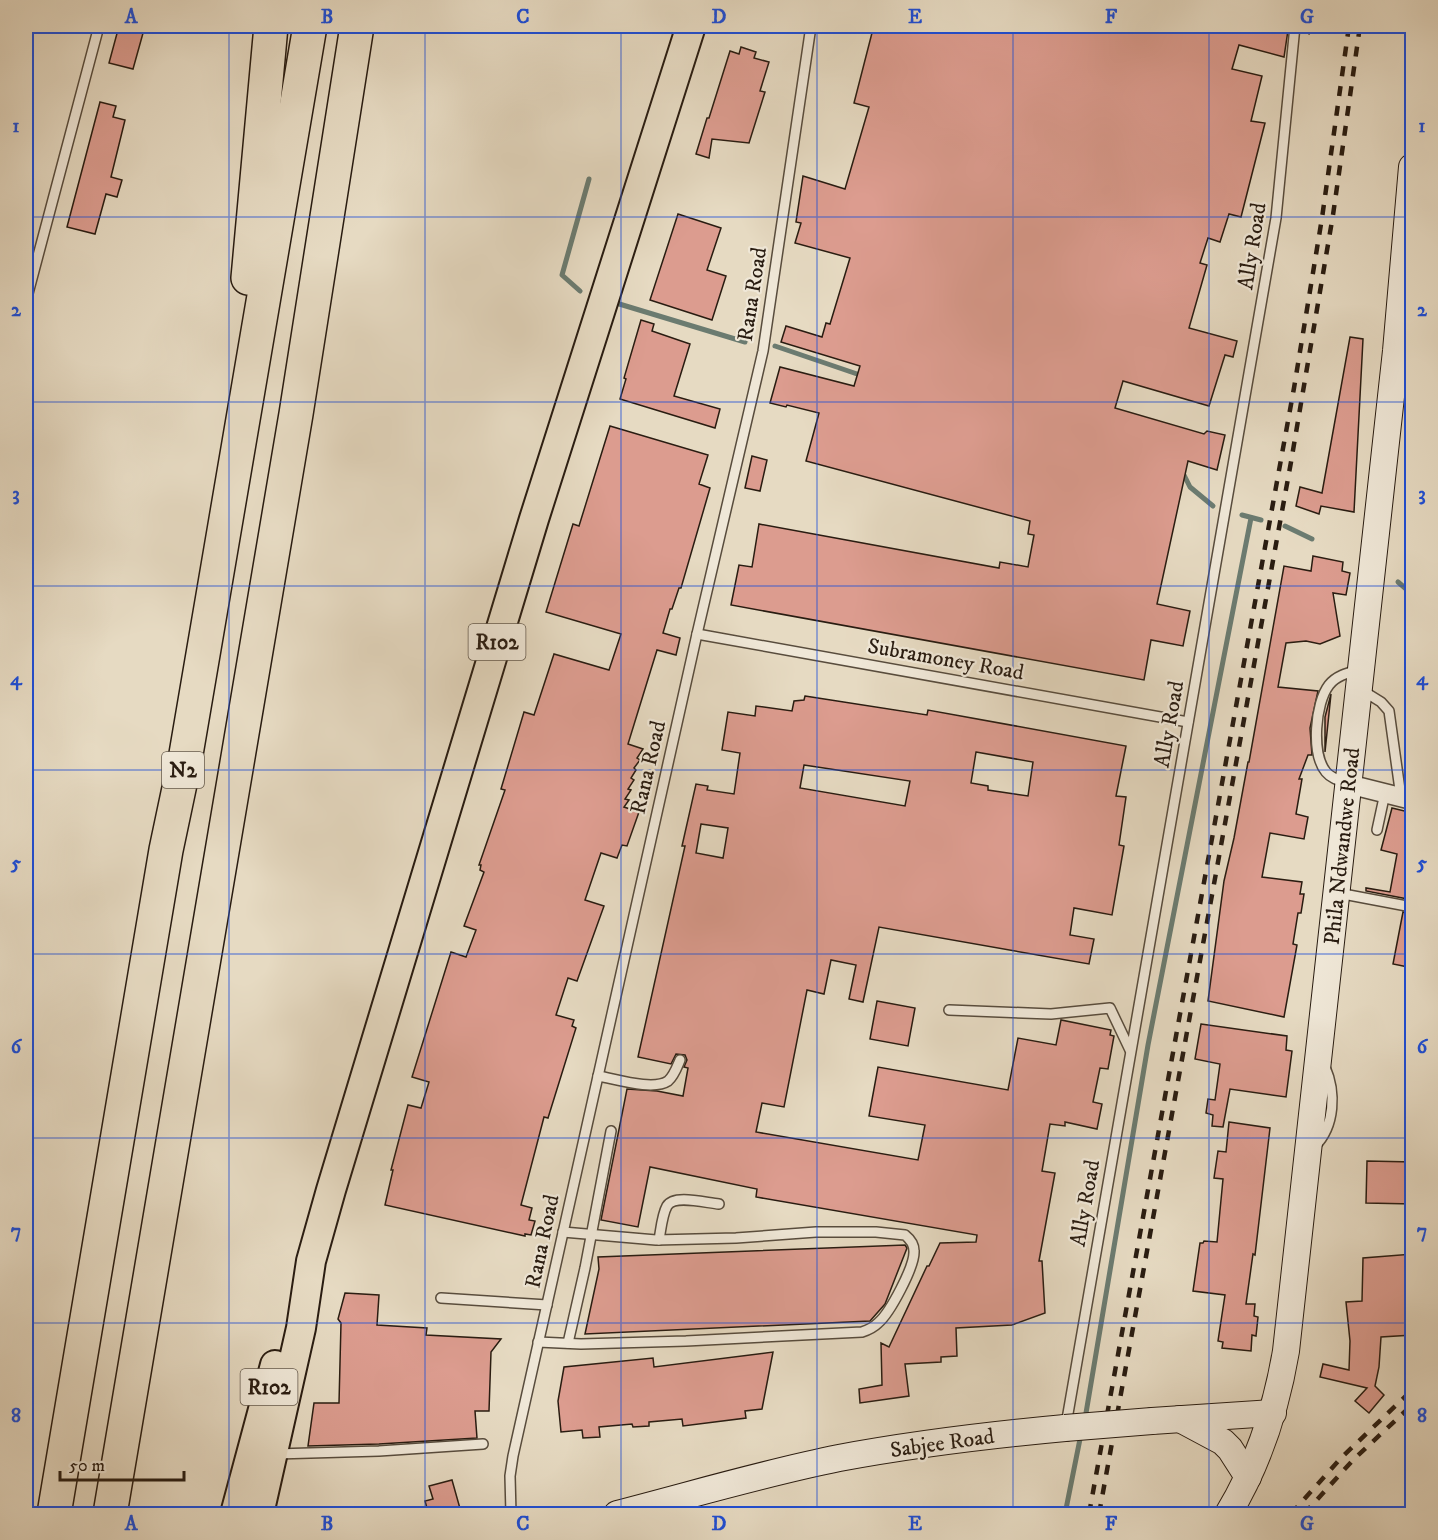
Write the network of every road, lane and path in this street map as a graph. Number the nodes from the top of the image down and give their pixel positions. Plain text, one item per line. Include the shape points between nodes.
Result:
1 (99, 26) edge
2 (271, 26) edge
3 (310, 26) edge
4 (357, 26) edge
5 (381, 26) edge
6 (690, 26) edge
7 (811, 26) edge
8 (1295, 26) edge
9 (1412, 178) edge
10 (26, 301) edge
11 (1404, 353) edge
12 (296, 414) junction
13 (242, 433) junction
14 (697, 634) junction
15 (1359, 678) junction
16 (1188, 722) junction
17 (1348, 784) junction
18 (1400, 797) edge
19 (1377, 830) dead end
20 (1335, 892) junction
21 (1413, 907) edge
22 (949, 1010) dead end
23 (1130, 1050) junction
24 (680, 1060) dead end
25 (598, 1076) junction
26 (611, 1131) dead end
27 (719, 1204) dead end
28 (563, 1232) junction
29 (592, 1235) junction
30 (659, 1240) junction
31 (311, 1262) junction
32 (441, 1298) dead end
33 (547, 1305) junction
34 (538, 1342) junction
35 (568, 1343) junction
36 (1273, 1413) junction
37 (1179, 1419) junction
38 (1065, 1428) junction
39 (483, 1444) dead end
40 (270, 1466) junction
41 (1248, 1477) junction
42 (54, 1515) edge
43 (110, 1515) edge
44 (235, 1515) edge
45 (259, 1515) edge
46 (269, 1515) edge
47 (511, 1515) edge
48 (617, 1515) edge
49 (1228, 1515) edge

1 - 10 lane
2 - 13 highway via 244,312
3 - 13 highway, N2
4 - 12 highway, N2
5 - 12 highway
6 - 31 main road, R102 via 531,531
7 - 14 lane, Rana Road via 763,351
8 - 16 lane, Ally Road via 1276,218
9 - 11 street, Phila Ndwandwe Road
11 - 15 street, Phila Ndwandwe Road
12 - 43 highway, N2
13 - 42 highway, N2 via 166,850
14 - 16 lane, Subramoney Road
14 - 25 lane, Rana Road
15 - 17 street, Phila Ndwandwe Road
15 - 17 lane via 1342,674 1329,684 1317,726 1320,763 1332,778
15 - 18 lane via 1389,711
16 - 23 lane, Ally Road
17 - 18 street
17 - 20 street, Phila Ndwandwe Road
18 - 19 lane
20 - 21 lane
20 - 36 street, Phila Ndwandwe Road via 1286,1351
22 - 23 lane via 1051,1014 1110,1008
23 - 38 lane, Ally Road
24 - 25 lane via 672,1076 660,1084
25 - 28 lane, Rana Road
26 - 29 lane
27 - 30 lane via 672,1200 666,1208
28 - 29 lane
28 - 33 lane, Rana Road
29 - 30 lane
29 - 35 lane
30 - 35 lane via 876,1232 905,1235 912,1242 914,1255 891,1309 862,1332
31 - 40 main road, R102 via 301,1328
31 - 44 main road, R102 via 287,1323
32 - 33 lane
33 - 34 lane, Rana Road
34 - 35 lane
34 - 47 lane, Rana Road via 513,1456
36 - 37 street, Sabjee Road
36 - 41 street, Phila Ndwandwe Road
37 - 38 street, Sabjee Road, bridge
37 - 41 street via 1223,1442
38 - 48 street, Sabjee Road via 960,1438 838,1458
39 - 40 lane via 380,1451
40 - 45 main road, R102
40 - 46 main road
41 - 49 street, Phila Ndwandwe Road

